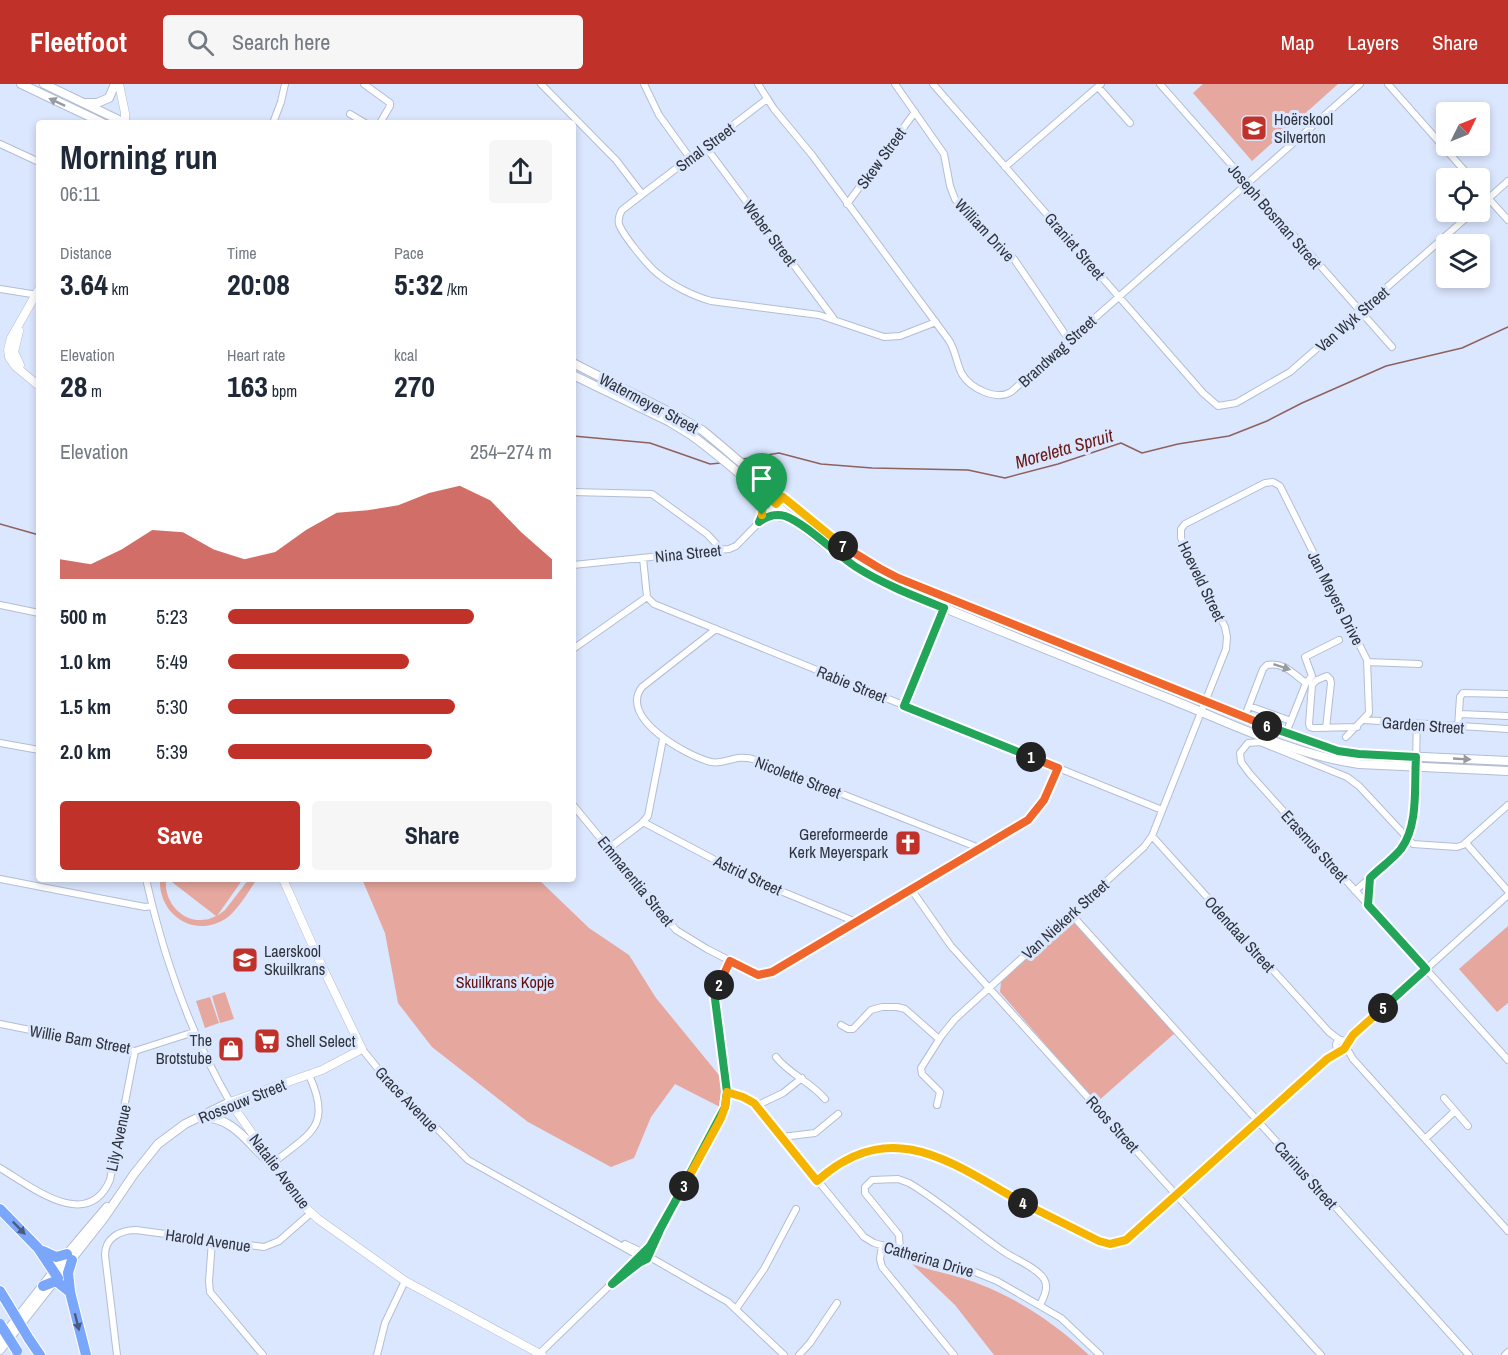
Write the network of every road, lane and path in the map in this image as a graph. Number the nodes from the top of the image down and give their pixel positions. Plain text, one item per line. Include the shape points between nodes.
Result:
1 (21, 84) edge
2 (44, 84) edge
3 (117, 84) edge
4 (285, 84) edge
5 (364, 84) edge
6 (541, 84) edge
7 (644, 84) edge
8 (758, 84) edge
9 (895, 84) edge
10 (933, 84) edge
11 (1160, 84) edge
12 (1360, 84) edge
13 (1388, 84) edge
14 (1099, 86) edge
15 (767, 99) junction
16 (83, 103) junction
17 (915, 112) junction
18 (350, 114) dead end
19 (95, 120) edge
20 (119, 120) edge
21 (125, 120) edge
22 (274, 120) edge
23 (360, 120) edge
24 (382, 120) edge
25 (1130, 123) dead end
26 (0, 144) edge
27 (705, 146) junction
28 (690, 158) junction
29 (36, 161) edge
30 (1005, 167) junction
31 (1462, 168) edge
32 (1508, 181) edge
33 (1247, 184) junction
34 (642, 194) junction
35 (1490, 196) edge
36 (1490, 200) edge
37 (847, 204) junction
38 (1508, 220) edge
39 (1462, 222) edge
40 (0, 289) edge
41 (36, 293) edge
42 (1119, 296) junction
43 (36, 297) edge
44 (1359, 312) junction
45 (834, 319) junction
46 (936, 322) junction
47 (1069, 340) junction
48 (1392, 347) dead end
49 (576, 365) edge
50 (576, 376) edge
51 (36, 382) edge
52 (1218, 406) joint
53 (1276, 482) joint
54 (576, 492) edge
55 (763, 493) junction
56 (780, 501) junction
57 (760, 521) junction
58 (798, 522) junction
59 (722, 550) junction
60 (643, 558) junction
61 (576, 565) edge
62 (647, 597) junction
63 (0, 605) edge
64 (944, 608) junction
65 (36, 612) edge
66 (716, 629) junction
67 (1340, 640) dead end
68 (576, 647) edge
69 (1367, 662) junction
70 (1419, 664) dead end
71 (1306, 683) junction
72 (1508, 694) edge
73 (1205, 701) junction
74 (904, 706) junction
75 (1249, 706) junction
76 (1202, 712) junction
77 (1459, 714) junction
78 (1245, 716) junction
79 (1508, 716) edge
80 (1364, 720) junction
81 (1291, 721) junction
82 (1417, 725) junction
83 (1357, 727) junction
84 (1458, 727) junction
85 (1326, 728) junction
86 (1508, 729) edge
87 (1286, 733) junction
88 (1346, 737) dead end
89 (663, 739) junction
90 (0, 743) edge
91 (36, 749) edge
92 (1416, 757) junction
93 (1508, 761) edge
94 (1415, 767) junction
95 (1058, 768) junction
96 (1508, 771) edge
97 (1508, 805) edge
98 (576, 809) edge
99 (1162, 810) junction
100 (643, 822) junction
101 (1152, 836) junction
102 (1406, 838) junction
103 (1466, 843) junction
104 (979, 848) junction
105 (608, 849) junction
106 (1370, 878) junction
107 (0, 879) edge
108 (147, 882) edge
109 (284, 882) edge
110 (911, 889) junction
111 (1355, 891) junction
112 (1508, 893) edge
113 (1368, 905) junction
114 (152, 906) junction
115 (1071, 914) junction
116 (856, 922) junction
117 (730, 961) junction
118 (1426, 969) junction
119 (989, 988) junction
120 (0, 1024) edge
121 (841, 1025) dead end
122 (194, 1032) junction
123 (939, 1039) junction
124 (1341, 1046) junction
125 (362, 1049) junction
126 (135, 1051) junction
127 (776, 1057) dead end
128 (1508, 1060) edge
129 (309, 1075) junction
130 (802, 1078) junction
131 (727, 1092) junction
132 (1444, 1098) dead end
133 (825, 1099) dead end
134 (230, 1102) junction
135 (937, 1105) dead end
136 (756, 1106) junction
137 (1455, 1111) junction
138 (838, 1114) dead end
139 (201, 1117) junction
140 (1258, 1121) junction
141 (1468, 1126) dead end
142 (782, 1137) junction
143 (1425, 1138) junction
144 (273, 1163) junction
145 (0, 1168) edge
146 (817, 1181) junction
147 (1176, 1195) junction
148 (0, 1209) edge
149 (796, 1209) dead end
150 (311, 1213) junction
151 (1508, 1231) edge
152 (212, 1241) junction
153 (882, 1245) junction
154 (38, 1248) junction
155 (900, 1251) junction
156 (644, 1256) junction
157 (70, 1257) junction
158 (56, 1277) junction
159 (405, 1281) junction
160 (43, 1286) joint
161 (0, 1291) edge
162 (70, 1292) junction
163 (837, 1303) dead end
164 (1040, 1305) junction
165 (736, 1309) junction
166 (0, 1324) edge
167 (0, 1340) edge
168 (0, 1350) edge
169 (1508, 1352) edge
170 (18, 1353) edge
171 (40, 1355) edge
172 (86, 1355) edge
173 (117, 1355) edge
174 (263, 1355) edge
175 (377, 1355) edge
176 (540, 1355) edge
177 (784, 1355) edge
178 (799, 1355) edge
179 (954, 1355) edge
180 (1100, 1355) edge
181 (1321, 1355) edge
182 (1469, 1355) edge
183 (1504, 1355) edge

19 -> 1 main road
2 - 16 main road
3 - 16 main road via 109,98
3 - 21 street
4 - 22 street
5 - 24 street via 390,103
6 - 34 street via 613,156
7 - 28 street via 658,116
8 - 15 street, Brandwag Street
9 - 17 street, William Drive
10 - 30 street, Graniet Street
11 - 33 street, Joseph Bosman Street
12 - 33 street, Brandwag Street
13 - 31 street
14 - 25 street
14 - 30 street
15 - 27 street, Smal Street
15 - 37 street, Brandwag Street
16 - 20 main road
17 - 37 street, Skew Street
17 - 47 street, William Drive via 944,154 955,199 1014,259
18 - 23 street
26 - 29 street
27 - 28 street, Smal Street
27 - 45 street, Weber Street
28 - 34 street, Smal Street
30 - 42 street, Graniet Street
32 - 35 street
33 - 42 street, Brandwag Street
33 - 44 street, Joseph Bosman Street
34 - 45 street, Smal Street via 622,210 619,223 662,276 711,302
36 - 38 street
37 - 46 street, Brandwag Street
39 - 44 street, Van Wyk Street
40 - 41 street
42 - 47 street, Brandwag Street
42 - 52 street, Graniet Street
43 - 51 street via 14,338 17,360
44 - 48 street, Joseph Bosman Street
44 - 52 street, Van Wyk Street via 1283,377 1236,403
45 - 46 street via 888,337
46 - 47 street, Brandwag Street via 952,344 964,377 976,387 998,395 1011,392
49 - 56 main road, Watermeyer Street via 702,430
50 - 55 main road, Watermeyer Street via 670,422
53 - 69 street, Jan Meyers Drive
53 - 73 street, Hoeveld Street via 1256,488 1181,529 1182,542 1227,637
54 - 59 street via 652,494
55 - 56 main road, Watermeyer Street
55 - 57 main road
56 - 57 street, Nina Street
56 - 58 main road, Watermeyer Street
56 - 73 main road, Watermeyer Street via 879,568
57 - 58 main road via 779,515
57 - 59 street, Nina Street via 736,546
58 - 64 main road, Watermeyer Street via 836,554 873,577
59 - 60 street, Nina Street
60 - 61 street, Nina Street
60 - 62 street
62 - 66 street, Rabie Street via 657,605
62 - 68 street
63 - 65 street
64 - 74 street
64 - 76 main road, Watermeyer Street
66 - 74 street, Rabie Street
66 - 89 street, Nicolette Street via 638,693 639,710
67 - 71 street via 1305,657 1312,674
69 - 70 street
69 - 80 street, Jan Meyers Drive via 1369,712
75 -> 71 street via 1267,665 1288,668
71 - 81 street
72 - 77 street via 1463,693
73 - 76 street, Van Niekerk Street
73 - 78 main road, Watermeyer Street
74 - 95 street, Rabie Street
75 - 78 street
75 - 81 street
76 - 94 main road, Watermeyer Street via 1299,750 1336,760
76 - 99 street, Van Niekerk Street
77 - 79 street
77 - 84 street
78 - 87 main road, Watermeyer Street
80 - 82 street, Garden Street
80 - 83 street, Garden Street
81 - 87 street
82 - 84 street, Garden Street
82 - 92 street
83 - 85 street
83 - 88 street, Garden Street
84 - 86 street, Garden Street
85 - 85 street via 1309,724 1312,686 1327,676 1330,683
87 - 92 main road, Watermeyer Street via 1338,751
89 - 100 street via 650,808
89 - 104 street, Nicolette Street via 710,762 742,757 756,760
90 - 91 street
92 -> 93 main road, Watermeyer Street
92 - 94 street
94 - 96 main road, Watermeyer Street
94 - 102 street
95 - 99 street, Rabie Street
95 - 104 street, Emmarentia Street via 1034,814
97 - 103 street
98 - 105 street, Emmarentia Street
99 - 101 street, Van Niekerk Street
100 - 105 street
100 - 116 street, Astrid Street via 744,876
101 - 115 street, Van Niekerk Street
101 - 124 street, Odendaal Street
102 - 103 street via 1415,844 1457,847
102 - 106 street via 1399,851
102 - 111 street, Erasmus Street via 1353,780 1257,742 1243,748 1241,763
103 - 112 street
104 - 110 street, Emmarentia Street
105 - 117 street, Emmarentia Street via 675,930
106 - 111 street
106 - 113 street
107 - 114 street
108 - 114 street, Natalie Avenue
109 - 125 street, Grace Avenue
110 - 116 street, Emmarentia Street
110 - 119 street, Roos Street via 951,946
111 - 113 street, Erasmus Street
112 - 118 street
113 - 118 street, Erasmus Street
114 - 122 street, Natalie Avenue
115 - 119 street, Van Niekerk Street
115 - 140 street, Carinus Street
116 - 117 street, Emmarentia Street via 767,974 753,974
117 - 131 street via 715,999
118 - 124 street
118 - 128 street, Erasmus Street
119 - 123 street, Van Niekerk Street
119 - 147 street, Roos Street
120 - 126 street, Willie Bam Street
121 - 123 street via 851,1030 875,1008 902,1008
122 - 126 street, Willie Bam Street
122 - 134 street, Natalie Avenue
123 - 135 street, Van Niekerk Street via 921,1070 940,1092
124 - 140 street
124 - 143 street, Odendaal Street
125 - 129 street, Rossouw Street
125 - 156 street, Grace Avenue via 470,1161
126 - 145 street, Lily Avenue via 110,1180 96,1198 74,1205 59,1202
127 - 130 street
129 - 134 street, Rossouw Street
129 - 144 street via 319,1100 316,1123 306,1138
130 - 133 street
130 - 136 street via 781,1095
131 - 136 street, Catherina Drive
131 - 156 street via 721,1118
132 - 137 street
134 - 139 main road, Rossouw Street
134 - 144 street, Natalie Avenue
136 - 142 street, Catherina Drive
137 - 141 street
137 - 143 street
138 - 142 street via 815,1133
139 - 144 main road via 229,1123
139 - 157 main road, Rossouw Street via 159,1144
140 - 147 street
140 - 182 street, Carinus Street
142 - 146 street, Catherina Drive
143 - 151 street, Odendaal Street
144 - 150 street, Natalie Avenue
146 - 147 street via 854,1155 891,1148 911,1149 956,1166 1043,1214 1110,1244 1129,1238
146 - 153 street, Catherina Drive via 861,1234
147 - 181 street, Roos Street
148 -> 154 highway
149 - 165 street via 764,1269
150 - 152 street, Harold Avenue via 269,1246
150 - 159 street, Natalie Avenue
152 - 173 street, Harold Avenue via 130,1230 106,1244
152 - 174 street via 210,1292
153 - 155 street, Catherina Drive
153 - 179 street via 882,1267
154 - 157 highway via 56,1257
154 - 158 highway
155 - 164 street, Catherina Drive via 978,1273
155 - 164 street via 898,1233 866,1193 866,1185 872,1180 898,1179 909,1183 1044,1278 1046,1285
156 - 165 street, Grace Avenue
156 - 176 street
157 - 158 main road, Rossouw Street
157 - 162 highway
158 - 160 highway
158 - 162 highway
158 - 168 main road, Rossouw Street
159 - 175 street via 384,1326
159 - 176 street, Natalie Avenue
160 - 167 main road
161 - 171 highway, bridge
162 -> 172 highway
163 - 178 street
164 - 180 street, Catherina Drive via 1067,1322
165 - 177 street, Grace Avenue
166 - 170 highway, bridge
169 - 183 street

